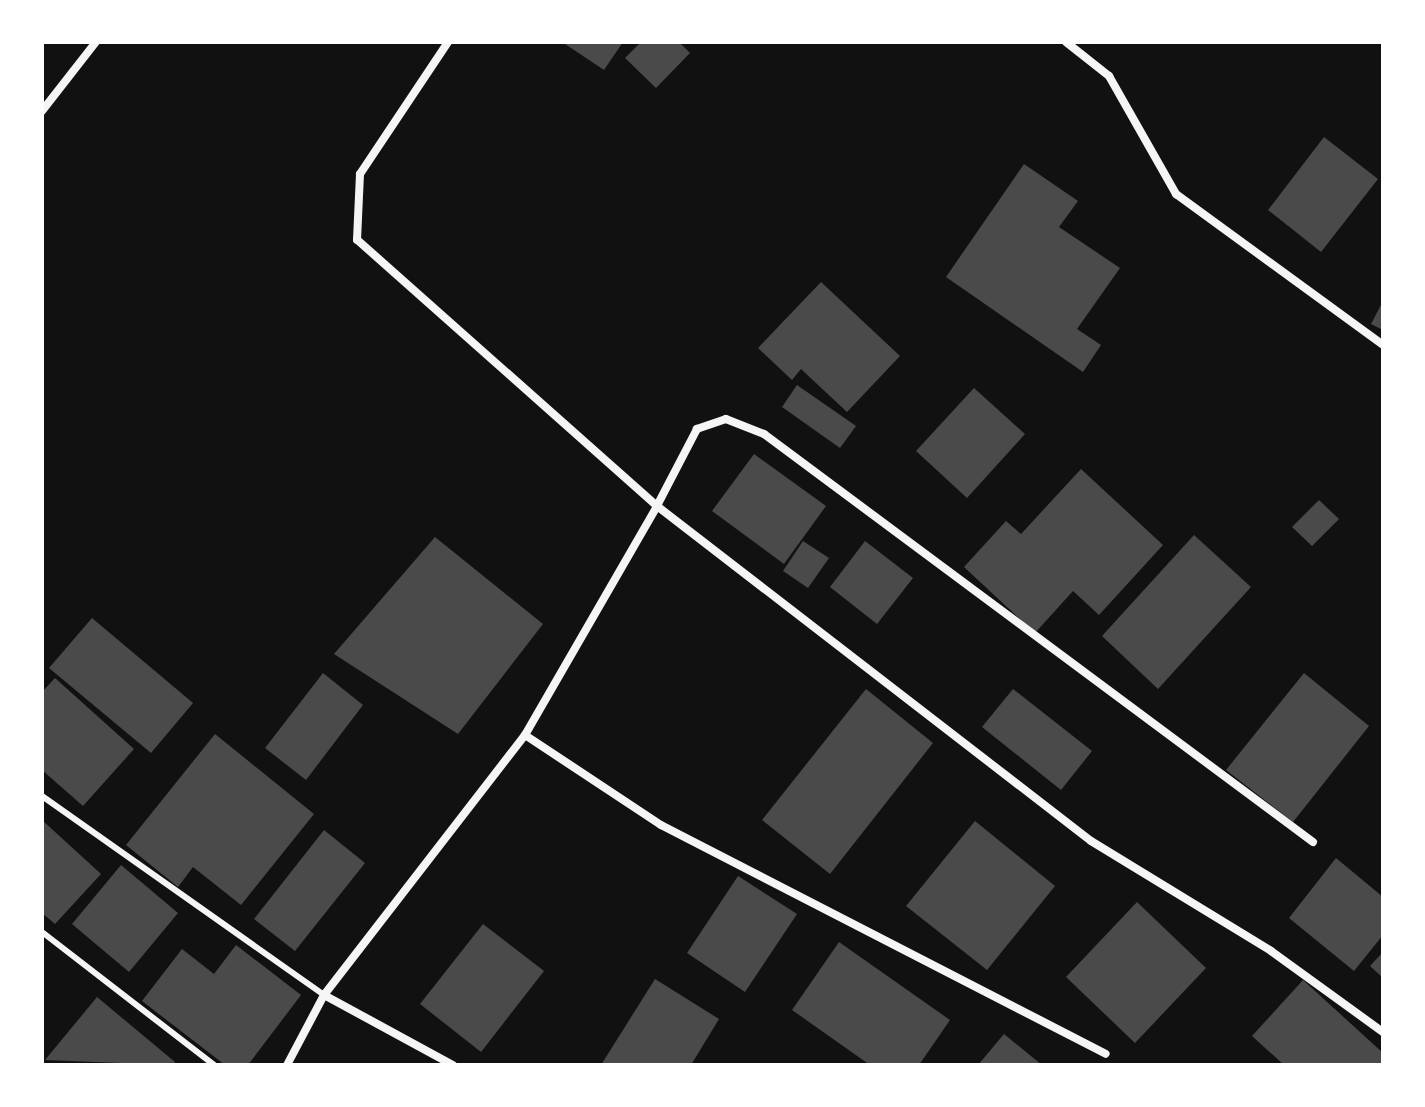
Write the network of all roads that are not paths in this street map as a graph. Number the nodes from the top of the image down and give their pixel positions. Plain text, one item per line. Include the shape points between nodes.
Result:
1 (96, 42) edge
2 (448, 42) edge
3 (1066, 42) edge
4 (42, 111) edge
5 (1383, 345) edge
6 (657, 506) junction
7 (525, 735) junction
8 (42, 796) edge
9 (1313, 842) dead end
10 (42, 932) edge
11 (324, 995) junction
12 (1383, 1032) edge
13 (1106, 1054) dead end
14 (214, 1065) edge
15 (287, 1065) edge
16 (453, 1065) edge

1 - 4 street
2 - 6 street via 360,174 357,240
3 - 5 street via 1109,76 1176,194
6 - 7 street
6 - 9 street via 697,429 712,419 744,423
6 - 12 street via 1091,841 1271,951
7 - 11 street
7 - 13 street via 661,825
8 - 11 lane
10 - 14 lane
11 - 15 street
11 - 16 street

